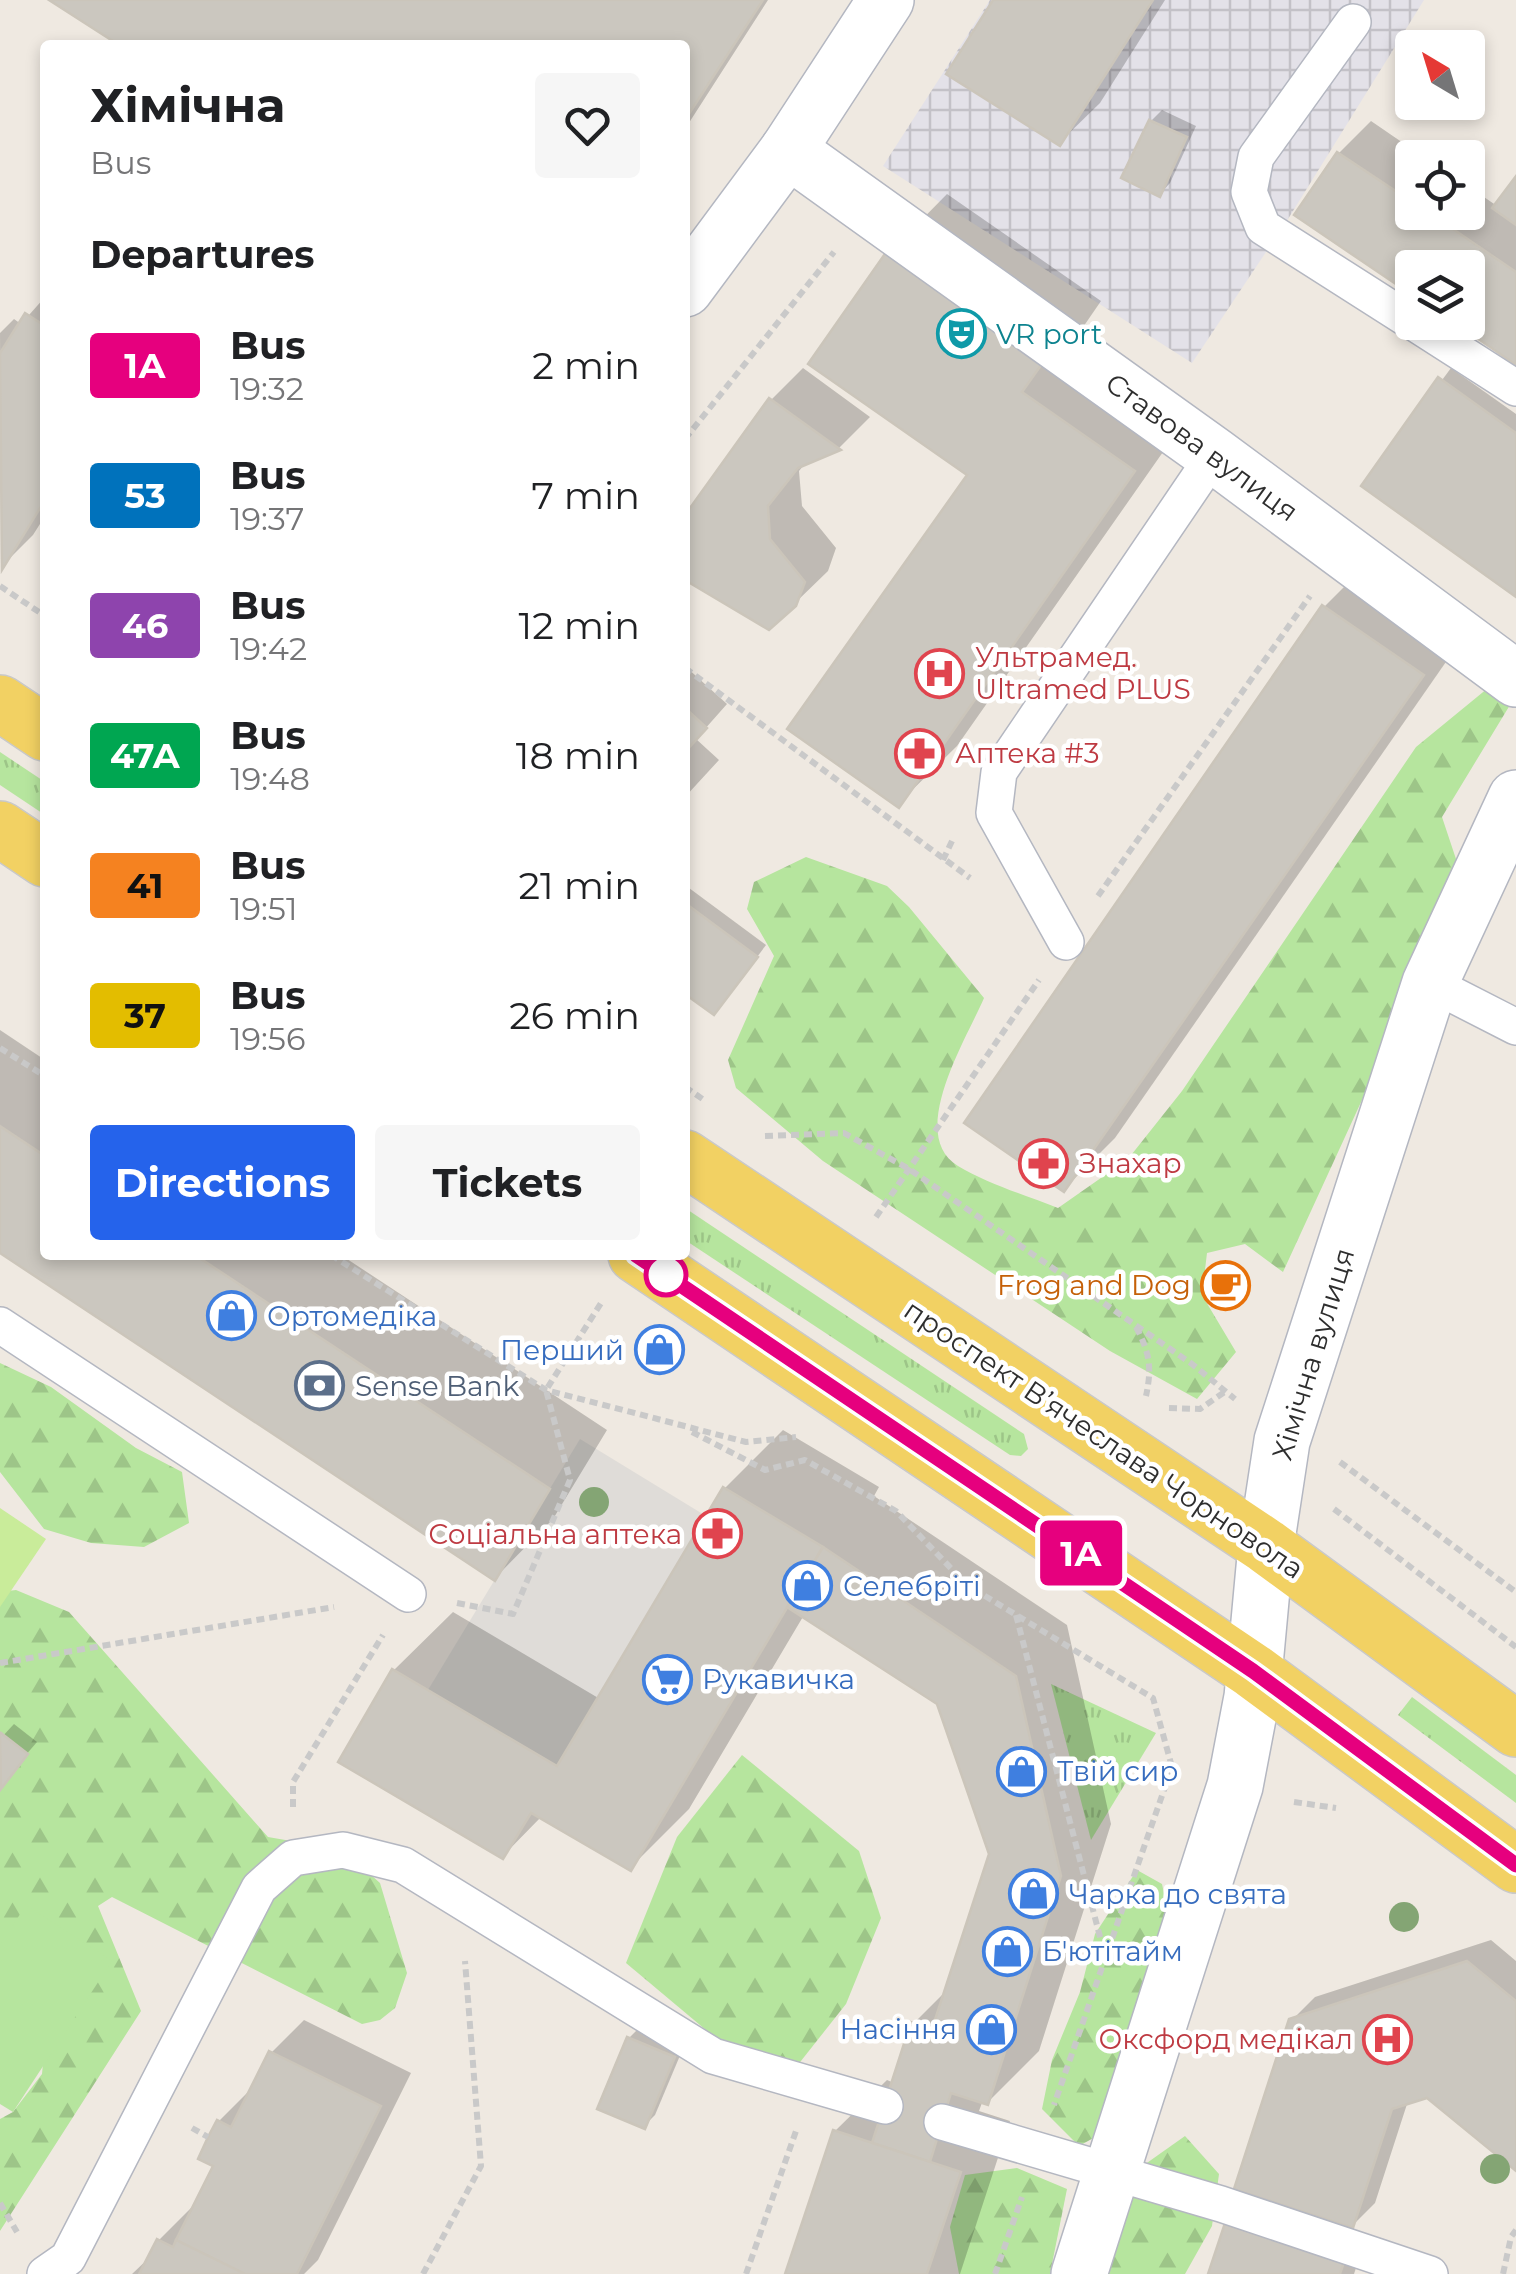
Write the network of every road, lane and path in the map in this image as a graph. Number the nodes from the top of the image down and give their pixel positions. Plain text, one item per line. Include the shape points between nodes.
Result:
1 (886, 0) edge
2 (1353, 22) dead end
3 (788, 150) junction
4 (835, 251) dead end
5 (690, 282) edge
6 (1395, 311) edge
7 (1441, 340) edge
8 (1516, 388) edge
9 (690, 432) edge
10 (1214, 455) junction
11 (1342, 550) junction
12 (0, 586) edge
13 (40, 613) edge
14 (690, 672) edge
15 (1516, 679) edge
16 (0, 704) edge
17 (40, 730) edge
18 (1516, 798) edge
19 (958, 826) dead end
20 (0, 829) edge
21 (40, 856) edge
22 (943, 860) junction
23 (974, 880) dead end
24 (1066, 942) junction
25 (1430, 983) junction
26 (1516, 1027) edge
27 (0, 1048) edge
28 (40, 1073) edge
29 (758, 1137) dead end
30 (690, 1161) edge
31 (909, 1170) junction
32 (876, 1218) dead end
33 (339, 1260) edge
34 (643, 1260) edge
35 (0, 1325) edge
36 (1136, 1326) junction
37 (1192, 1364) dead end
38 (1226, 1391) dead end
39 (1324, 1461) dead end
40 (1266, 1546) junction
41 (1516, 1592) edge
42 (408, 1594) joint
43 (1015, 1614) junction
44 (0, 1663) edge
45 (1253, 1671) junction
46 (1516, 1729) edge
47 (1516, 1865) edge
48 (460, 1900) junction
49 (1105, 1957) junction
50 (813, 2083) junction
51 (885, 2106) dead end
52 (942, 2122) dead end
53 (189, 2127) dead end
54 (208, 2137) dead end
55 (1038, 2151) junction
56 (1113, 2174) junction
57 (1516, 2230) edge
58 (45, 2274) edge
59 (423, 2274) edge
60 (746, 2274) edge
61 (995, 2274) edge
62 (1079, 2274) edge
63 (1430, 2274) edge
64 (1503, 2274) edge

1 - 3 street
2 - 6 lane via 1256,157 1249,192 1262,227
3 - 5 street
3 - 10 street, Ставова вулиця
4 - 9 path
7 - 8 lane
10 - 11 street, Ставова вулиця
10 - 24 lane via 998,772 994,813
11 - 15 street, Ставова вулиця
11 - 24 path
12 - 13 path
14 - 22 path
16 - 17 main road
18 - 25 street, Хімічна вулиця
19 - 22 path
20 - 21 main road
22 - 23 path
24 - 31 path
25 - 26 lane
25 - 40 street, Хімічна вулиця via 1282,1441
27 - 28 path
29 - 31 path via 844,1132
30 - 40 main road, проспект Вʼячеслава Чорновола
31 - 32 path
31 - 36 path
33 - 43 path via 546,1390 682,1426 764,1470 805,1460 896,1512 967,1585
34 - 45 main road
35 - 42 lane
36 - 37 path
36 - 38 path via 1152,1371 1146,1396 1167,1408 1200,1409
39 - 41 path via 1342,1462
40 - 45 street, Хімічна вулиця
40 - 46 main road, проспект Вʼячеслава Чорновола
42 - 44 path
43 - 49 path
43 - 49 path via 1153,1698 1172,1767
45 - 47 main road
45 - 56 street, Хімічна вулиця via 1235,1786
48 - 50 lane via 713,2056
48 - 58 lane via 403,1865 343,1850 293,1858 259,1888 68,2258
48 - 59 path via 482,2166
49 - 55 path
50 - 51 lane
50 - 60 path
52 - 55 lane
53 - 54 path
55 - 56 lane
55 - 61 path
56 - 62 street, Хімічна вулиця
56 - 63 lane
57 - 64 path

